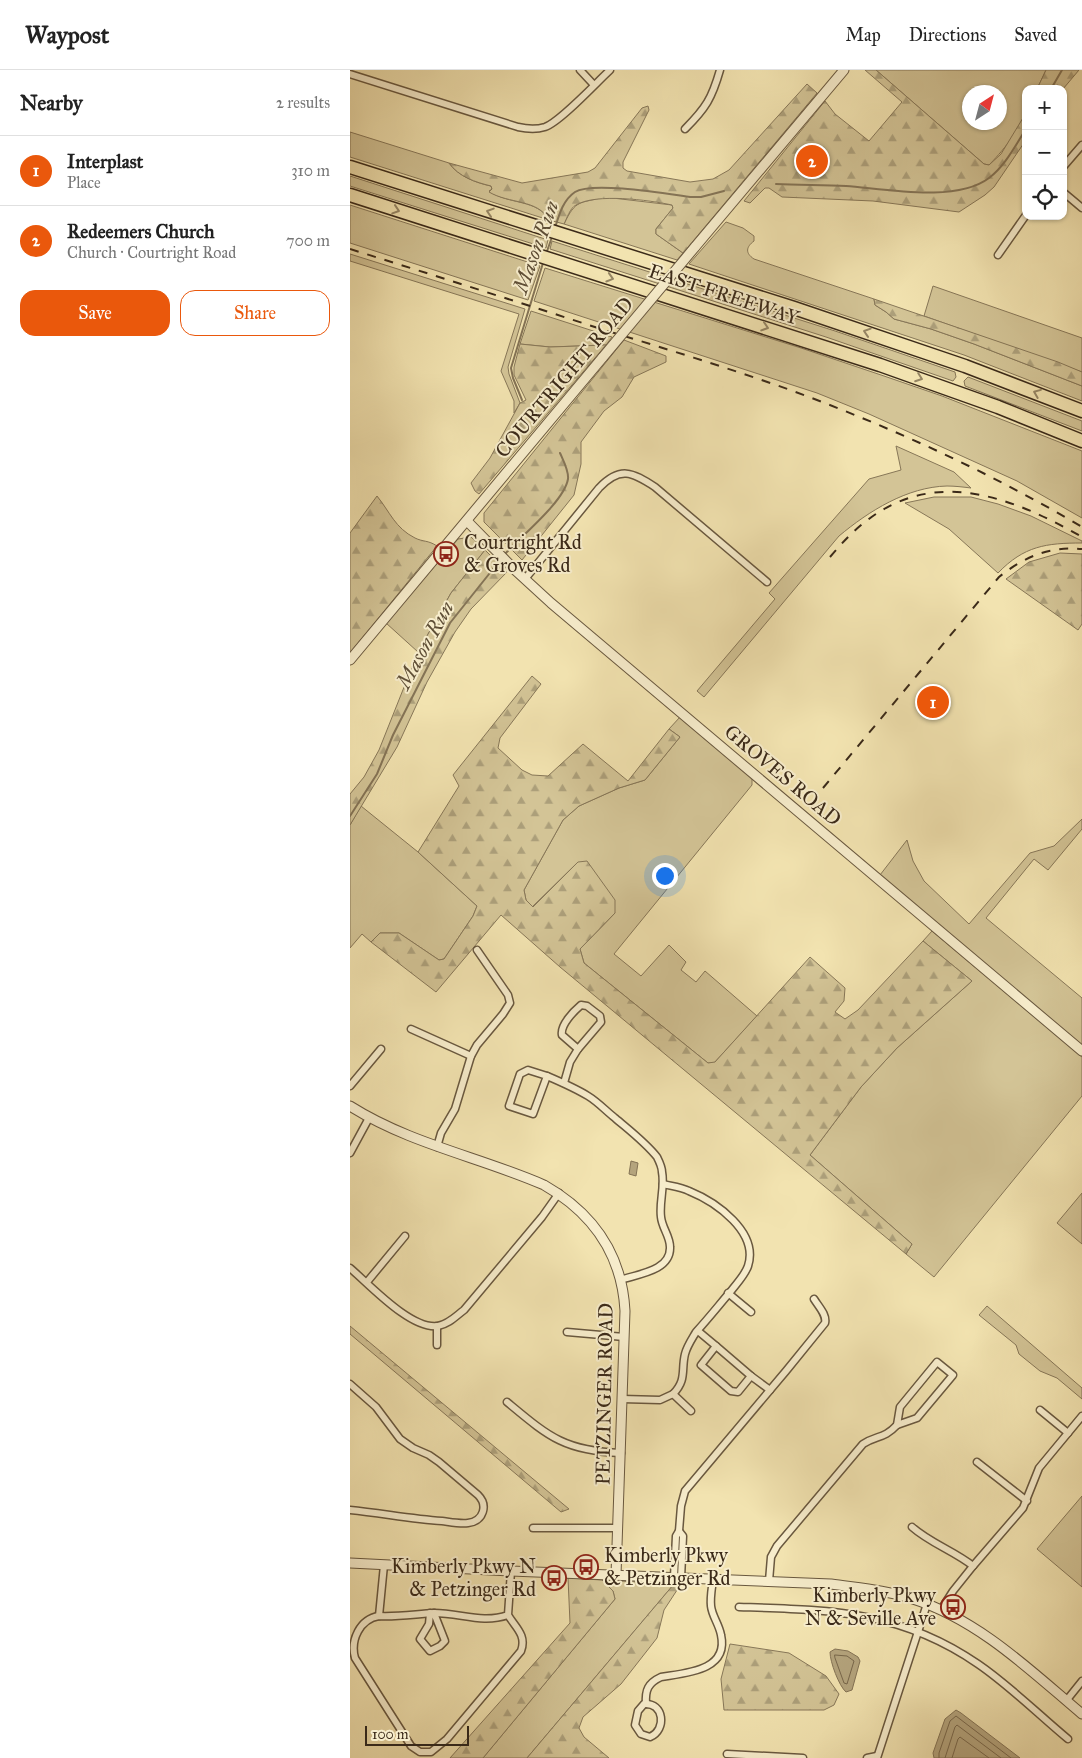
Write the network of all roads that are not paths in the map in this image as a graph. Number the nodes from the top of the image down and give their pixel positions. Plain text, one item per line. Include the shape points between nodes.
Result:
1 (580, 70) edge
2 (610, 70) edge
3 (720, 70) edge
4 (844, 70) edge
5 (350, 74) edge
6 (594, 85) junction
7 (685, 129) dead end
8 (1082, 145) edge
9 (1067, 162) edge
10 (350, 167) edge
11 (350, 195) edge
12 (1067, 195) edge
13 (1082, 208) edge
14 (1022, 220) edge
15 (998, 255) dead end
16 (1082, 412) edge
17 (1082, 441) edge
18 (467, 520) junction
19 (525, 579) junction
20 (767, 582) dead end
21 (350, 660) edge
22 (477, 950) dead end
23 (411, 1029) dead end
24 (381, 1049) dead end
25 (578, 1049) junction
26 (1082, 1051) edge
27 (471, 1056) junction
28 (547, 1076) junction
29 (564, 1083) junction
30 (350, 1086) edge
31 (350, 1106) edge
32 (370, 1118) junction
33 (437, 1147) junction
34 (350, 1153) edge
35 (663, 1184) junction
36 (559, 1193) junction
37 (405, 1236) dead end
38 (350, 1268) edge
39 (620, 1280) junction
40 (367, 1282) junction
41 (728, 1294) junction
42 (814, 1299) dead end
43 (751, 1312) dead end
44 (437, 1326) junction
45 (698, 1331) junction
46 (566, 1332) dead end
47 (624, 1337) junction
48 (438, 1345) dead end
49 (716, 1346) junction
50 (751, 1376) junction
51 (350, 1384) edge
52 (770, 1390) junction
53 (673, 1394) junction
54 (622, 1399) junction
55 (507, 1402) dead end
56 (1040, 1410) dead end
57 (691, 1411) dead end
58 (1082, 1416) edge
59 (897, 1425) junction
60 (1068, 1433) junction
61 (620, 1453) junction
62 (977, 1462) dead end
63 (1027, 1501) junction
64 (350, 1510) edge
65 (912, 1527) dead end
66 (533, 1528) dead end
67 (618, 1528) junction
68 (350, 1563) edge
69 (384, 1565) junction
70 (973, 1566) junction
71 (511, 1571) junction
72 (616, 1575) junction
73 (678, 1577) junction
74 (712, 1579) junction
75 (769, 1581) junction
76 (927, 1604) junction
77 (739, 1607) dead end
78 (941, 1610) junction
79 (432, 1613) junction
80 (508, 1615) junction
81 (379, 1616) junction
82 (918, 1631) junction
83 (1082, 1681) edge
84 (1066, 1701) junction
85 (646, 1704) junction
86 (1082, 1714) edge
87 (1068, 1739) dead end
88 (727, 1754) dead end
89 (877, 1757) edge
90 (803, 1758) edge
91 (867, 1758) edge

1 - 6 street
2 - 6 street
3 - 7 street via 708,104
4 - 18 street, COURTRIGHT ROAD, bridge
5 - 6 street via 532,130 546,127
8 - 9 street
16 -> 10 highway, EAST FREEWAY via 965,366 740,290
11 -> 17 highway, EAST FREEWAY via 880,365
12 - 13 street
14 - 15 street
18 - 19 street, GROVES ROAD
18 - 21 street, COURTRIGHT ROAD
19 - 20 street via 610,477 623,473 655,487
19 - 26 street, GROVES ROAD
22 - 27 street via 508,995 510,1003
23 - 27 street
24 - 30 street
25 - 25 street via 601,1022 600,1016 584,1004 561,1029 562,1035
25 - 29 street
27 - 33 street via 456,1109 441,1133
28 - 28 street via 528,1070 520,1074 509,1106 534,1114
28 - 29 street
29 - 35 street via 590,1097 641,1141 658,1159
31 - 32 street, PETZINGER ROAD
32 - 33 street, PETZINGER ROAD
32 - 34 street
33 - 36 street, PETZINGER ROAD via 529,1178
35 - 39 street via 660,1205 670,1247 668,1257 653,1270
35 - 41 street via 706,1200 735,1222 747,1237 748,1266
36 - 39 street, PETZINGER ROAD via 580,1210 596,1230 613,1259
36 - 44 street via 464,1310
37 - 40 street
38 - 40 street
39 - 47 street, PETZINGER ROAD via 624,1298
40 - 44 street via 412,1320
41 - 43 street
41 - 45 street
42 - 52 street via 826,1321
44 - 48 street
45 - 49 street
45 - 53 street via 685,1355 683,1378
46 - 47 street
47 - 54 street, PETZINGER ROAD
49 - 50 street
49 - 50 street via 701,1365 731,1391 738,1392
50 - 52 street
51 - 64 street via 384,1415 400,1439 439,1462 478,1495 485,1506 476,1520 468,1523
52 - 73 street via 685,1491 676,1536
53 - 54 street via 660,1400
53 - 57 street
54 - 61 street, PETZINGER ROAD
55 - 61 street via 564,1443 588,1450
56 - 60 street
58 - 60 street
59 - 59 street via 900,1407 937,1362 952,1375 917,1418
59 - 75 street via 886,1435 863,1444 777,1546 771,1557
60 - 63 street via 1039,1468
61 - 67 street, PETZINGER ROAD
62 - 63 street
63 - 70 street
65 - 70 street
66 - 67 street
67 - 72 street, PETZINGER ROAD
68 - 69 street
69 - 71 street
69 - 81 street
70 - 78 street
71 - 72 street
71 - 80 street
72 - 73 street
73 - 74 street
74 - 75 street
74 - 85 street via 711,1605 722,1637 719,1654 702,1669 661,1677 649,1684
75 - 76 street via 880,1590
76 - 78 street
76 - 82 street
77 - 82 street via 830,1611 890,1621
78 - 84 street via 1001,1647
79 - 79 street via 420,1639 430,1651 445,1641
79 - 80 street via 483,1620
79 - 81 street
80 - 81 street via 521,1633 521,1651 447,1739 431,1752 420,1752 411,1746 354,1658 353,1642 358,1628 370,1617
82 - 87 street via 980,1665
82 - 89 street
83 - 84 street
84 - 86 street
85 - 85 street via 658,1710 661,1724 650,1737 638,1732 635,1721 640,1707
88 - 90 street
89 - 91 street

